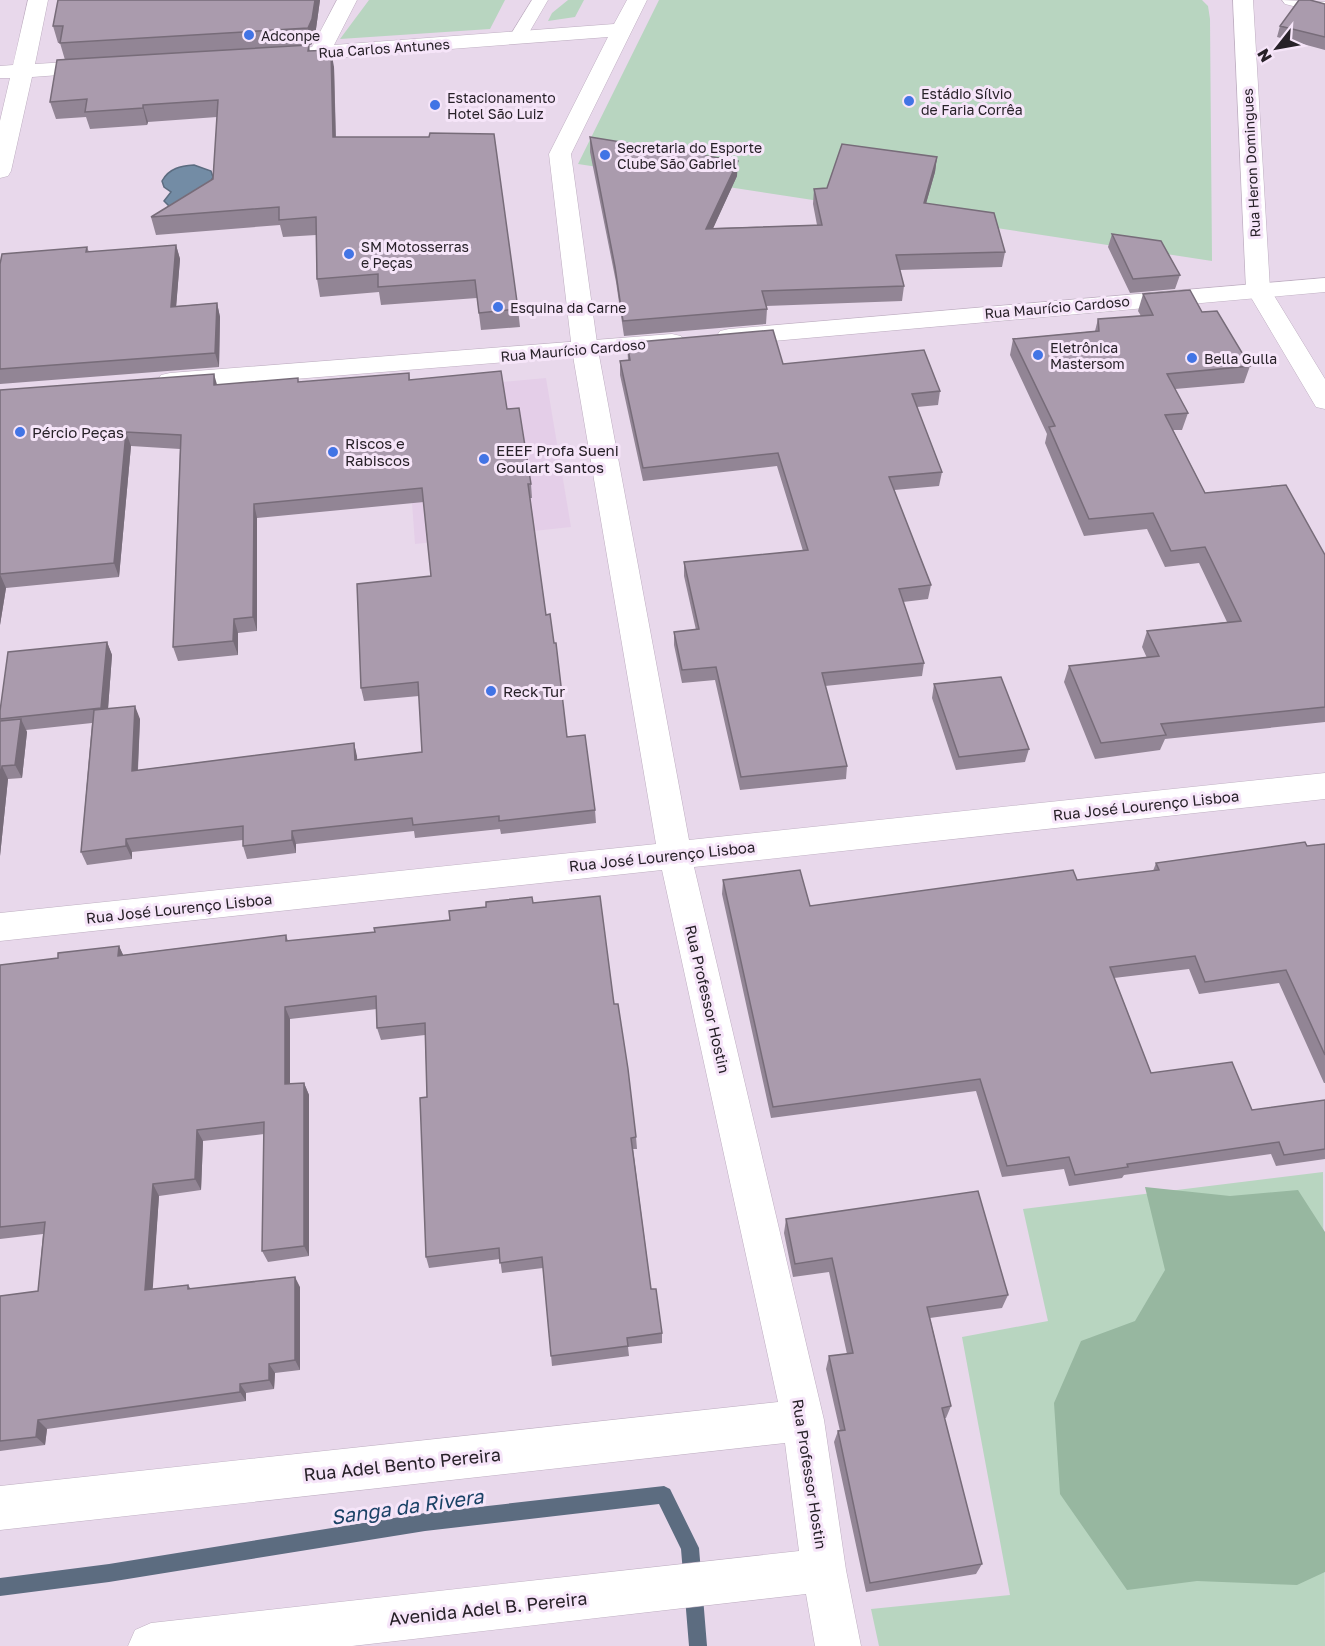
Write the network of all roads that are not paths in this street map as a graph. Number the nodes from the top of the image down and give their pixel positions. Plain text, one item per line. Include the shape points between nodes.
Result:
1 (38, 0) edge
2 (347, 0) edge
3 (540, 0) edge
4 (637, 0) edge
5 (1243, 0) edge
6 (1292, 0) edge
7 (1325, 8) edge
8 (623, 30) junction
9 (517, 39) junction
10 (320, 53) junction
11 (272, 56) edge
12 (118, 65) edge
13 (23, 70) junction
14 (0, 72) edge
15 (0, 171) edge
16 (1325, 285) edge
17 (1258, 289) junction
18 (585, 350) junction
19 (143, 383) edge
20 (1325, 401) edge
21 (1325, 786) edge
22 (675, 855) junction
23 (0, 927) edge
24 (803, 1420) junction
25 (0, 1508) edge
26 (824, 1569) junction
27 (151, 1646) edge
28 (838, 1646) edge

1 - 13 street
2 - 10 street
3 - 9 lane
4 - 8 street, Rua Professor Hostin
5 - 17 street, Rua Heron Domingues
6 - 7 street
8 - 9 street, Rua Carlos Antunes
8 - 18 street, Rua Professor Hostin via 560,154
9 - 10 street, Rua Carlos Antunes
10 - 11 street, Rua Carlos Antunes
12 - 13 street
13 - 14 street
13 - 15 street
16 - 17 street, Rua Maurício Cardoso
17 - 18 street, Rua Maurício Cardoso
17 - 20 street
18 - 19 street, Rua Maurício Cardoso
18 - 22 street, Rua Professor Hostin
21 - 22 street, Rua José Lourenço Lisboa
22 - 23 street, Rua José Lourenço Lisboa
22 - 24 street, Rua Professor Hostin
24 - 25 street, Rua Adel Bento Pereira
24 - 26 street, Rua Professor Hostin
26 - 27 street, Avenida Adel B. Pereira
26 - 28 street, Rua Professor Hostin

